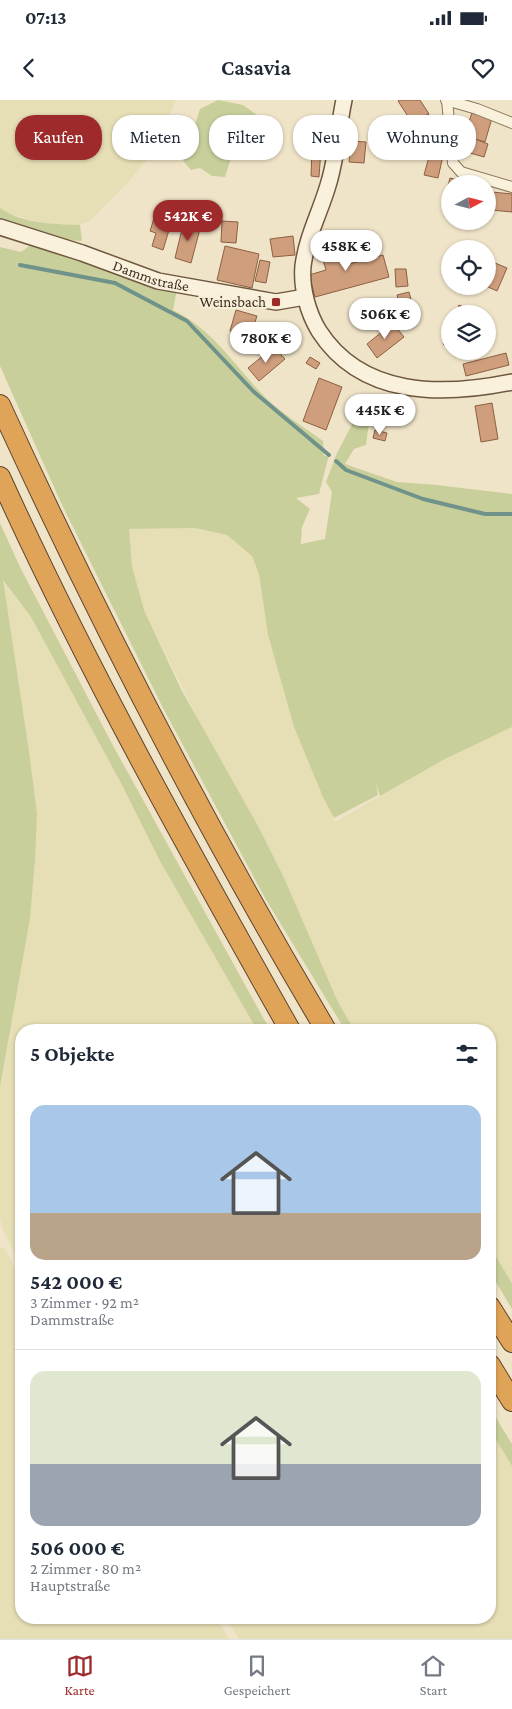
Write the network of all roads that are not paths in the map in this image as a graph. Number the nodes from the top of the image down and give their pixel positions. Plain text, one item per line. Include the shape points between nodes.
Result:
1 (344, 100) edge
2 (446, 100) edge
3 (512, 123) edge
4 (512, 187) edge
5 (0, 227) edge
6 (305, 297) junction
7 (512, 382) edge
8 (0, 405) edge
9 (0, 477) edge
10 (287, 1024) edge
11 (323, 1024) edge
12 (496, 1316) edge
13 (512, 1342) edge
14 (496, 1375) edge
15 (512, 1401) edge

1 - 6 street via 329,184 309,236 303,268
2 - 3 street
2 - 4 street via 453,163 461,172
5 - 6 street, Dammstraße via 158,281 276,302
6 - 7 street via 313,322 326,342 343,360 386,384 413,389 456,389
8 - 11 highway via 142,699
9 - 10 highway via 116,714 180,836
12 - 13 highway
14 - 15 highway

